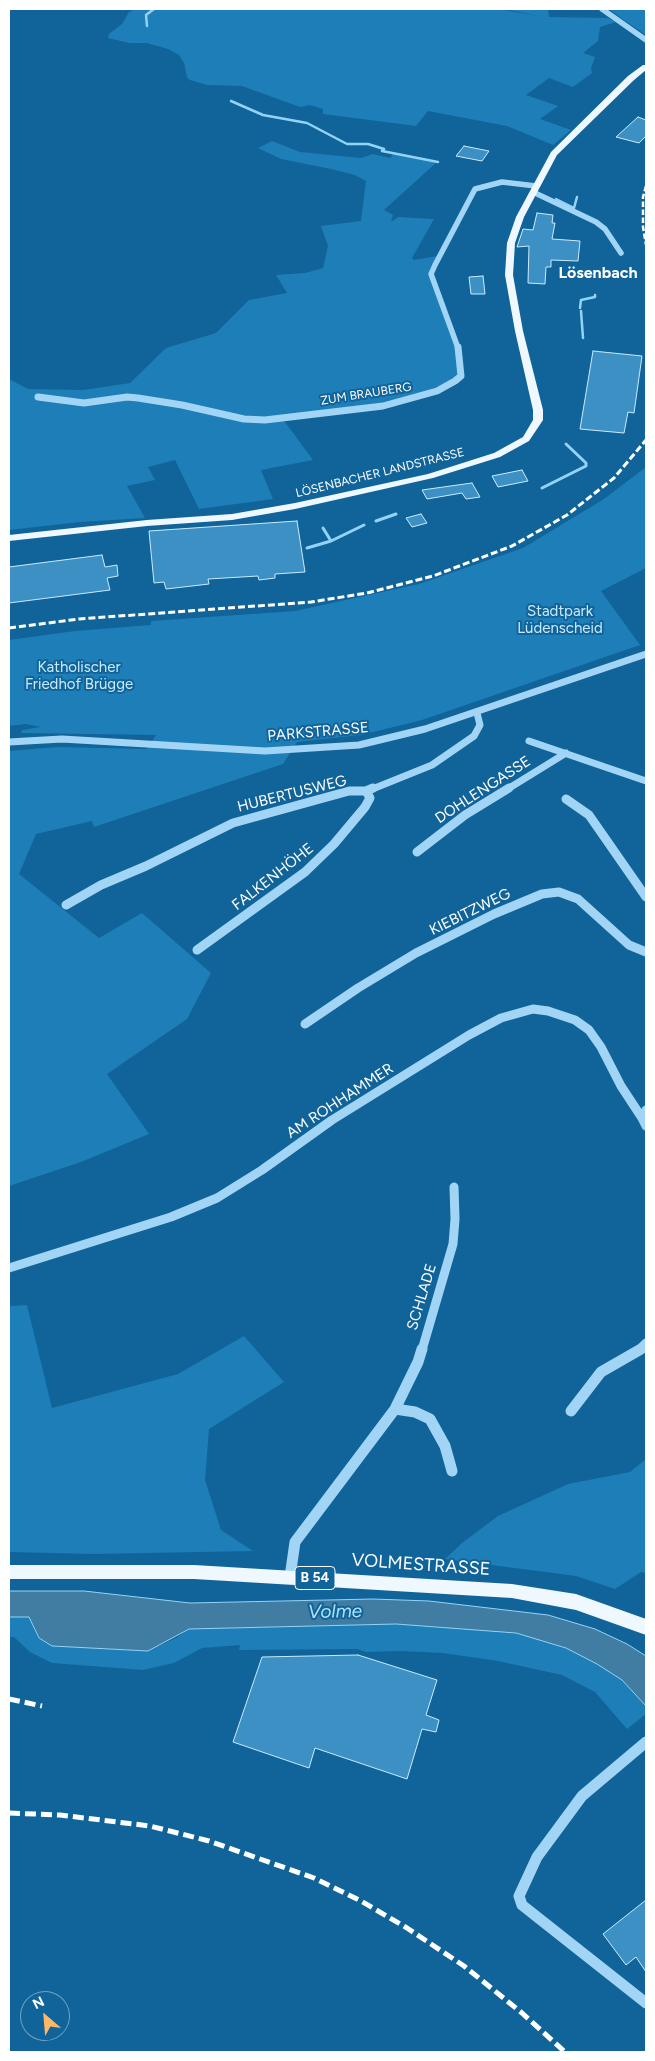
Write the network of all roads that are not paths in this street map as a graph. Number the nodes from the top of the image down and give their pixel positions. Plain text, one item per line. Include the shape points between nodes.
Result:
1 (602, 9) edge
2 (646, 40) edge
3 (646, 67) edge
4 (534, 189) junction
5 (621, 253) dead end
6 (38, 397) dead end
7 (9, 538) edge
8 (645, 656) edge
9 (477, 713) junction
10 (529, 740) dead end
11 (9, 742) edge
12 (566, 753) junction
13 (646, 781) edge
14 (366, 791) junction
15 (566, 798) dead end
16 (417, 852) dead end
17 (646, 897) edge
18 (66, 905) dead end
19 (197, 950) dead end
20 (646, 952) edge
21 (305, 1024) dead end
22 (645, 1118) edge
23 (454, 1187) dead end
24 (9, 1268) edge
25 (646, 1343) edge
26 (394, 1410) junction
27 (571, 1411) dead end
28 (452, 1471) dead end
29 (9, 1572) edge
30 (290, 1577) junction
31 (646, 1627) edge
32 (646, 1742) edge
33 (646, 2003) edge

1 - 2 street
3 - 4 main road, LÖSENBACHER LANDSTRASSE via 554,154
4 - 5 street via 596,222 605,229
4 - 6 street, ZUM BRAUBERG via 502,182 475,189 435,265 431,274 458,348 460,376 437,391 389,405 264,420 138,398 84,402
4 - 7 main road, LÖSENBACHER LANDSTRASSE via 511,243 509,274 538,410 538,420 526,439 497,455 430,476 295,506 232,517
8 - 9 street, PARKSTRASSE
9 - 11 street, PARKSTRASSE via 386,740 307,749 208,749 62,739
9 - 14 street, HUBERTUSWEG via 480,725 474,736 454,751 432,765
10 - 12 street, DOHLENGASSE
12 - 13 street, DOHLENGASSE
12 - 16 street, DOHLENGASSE via 465,815
14 - 18 street, HUBERTUSWEG via 349,791 233,823 101,885
14 - 19 street, FALKENHÖHE via 370,798 365,807 305,872
15 - 17 street via 589,815
20 - 21 street, KIEBITZWEG via 629,945 578,899 559,892 542,894 416,953
22 - 24 street, AM ROHHAMMER via 621,1086 589,1030 575,1020 533,1009 500,1018 469,1035 332,1120 217,1198 171,1217
23 - 26 street, SCHLADE via 453,1244 418,1362
25 - 27 street via 601,1372
26 - 28 street via 415,1412 430,1419 445,1446
26 - 30 street, SCHLADE via 295,1542
29 - 30 main road, VOLMESTRASSE / B 54 via 194,1572
30 - 31 main road, VOLMESTRASSE / B 54 via 512,1591 576,1602
32 - 33 street via 582,1796 538,1857 519,1896 522,1905

